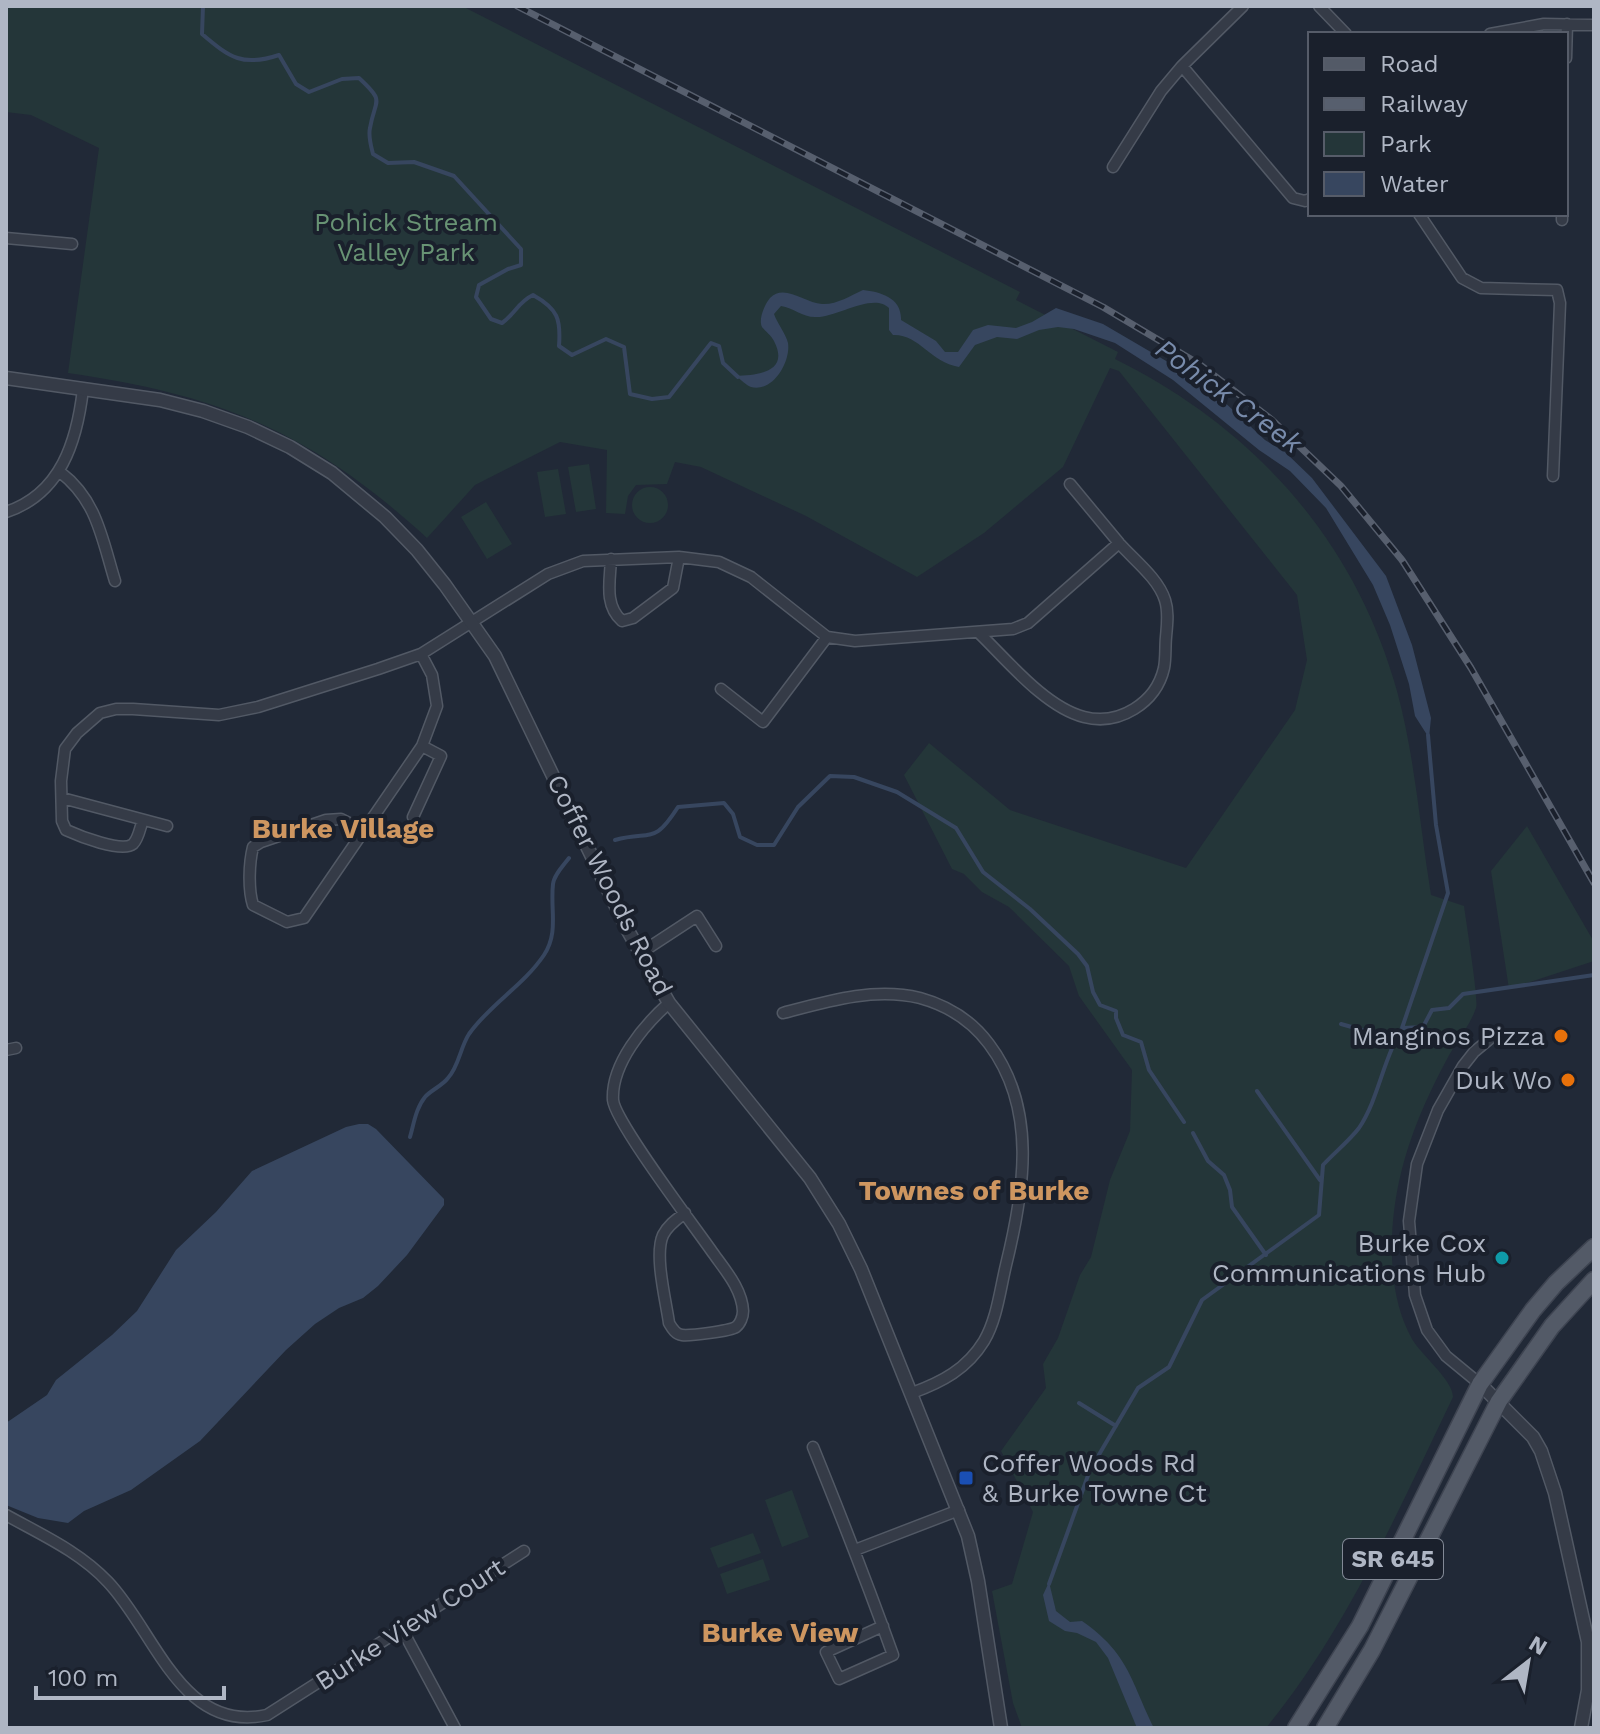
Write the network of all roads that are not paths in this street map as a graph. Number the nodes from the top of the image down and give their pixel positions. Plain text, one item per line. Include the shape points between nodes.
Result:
1 (1243, 6) edge
2 (1319, 6) edge
3 (1567, 24) junction
4 (1594, 25) edge
5 (1344, 32) edge
6 (1499, 32) edge
7 (1567, 32) edge
8 (1182, 66) junction
9 (1113, 167) dead end
10 (1308, 200) edge
11 (1420, 216) edge
12 (6, 238) edge
13 (72, 244) dead end
14 (6, 378) edge
15 (83, 389) junction
16 (60, 472) junction
17 (1553, 476) dead end
18 (1070, 484) dead end
19 (6, 512) edge
20 (1119, 543) junction
21 (679, 557) junction
22 (611, 559) junction
23 (115, 581) dead end
24 (472, 621) junction
25 (979, 633) junction
26 (827, 637) junction
27 (421, 654) junction
28 (721, 689) dead end
29 (422, 746) junction
30 (62, 798) junction
31 (413, 817) dead end
32 (143, 820) junction
33 (167, 826) dead end
34 (365, 831) junction
35 (716, 946) dead end
36 (639, 954) junction
37 (669, 1003) junction
38 (783, 1013) dead end
39 (1498, 1032) dead end
40 (685, 1213) junction
41 (1594, 1247) edge
42 (1594, 1280) edge
43 (1480, 1384) junction
44 (912, 1393) junction
45 (1499, 1401) junction
46 (813, 1447) dead end
47 (959, 1510) junction
48 (6, 1515) edge
49 (855, 1550) junction
50 (524, 1551) dead end
51 (883, 1626) junction
52 (403, 1631) junction
53 (1588, 1690) junction
54 (1594, 1706) edge
55 (455, 1728) edge
56 (1001, 1728) edge
57 (1296, 1728) edge
58 (1325, 1728) edge
59 (1581, 1728) edge

1 - 8 street
2 - 5 street
3 - 4 street
3 - 6 street
3 - 7 street
8 - 9 street
8 - 10 street via 1293,198
11 - 17 street via 1462,278 1481,288 1557,290
12 - 13 street
14 - 15 street, Coffer Woods Road
15 - 16 street via 74,441
15 - 24 street, Coffer Woods Road via 203,411 248,427 311,460 385,517
16 - 19 street via 29,503
16 - 23 street via 87,497
18 - 20 street
20 - 25 street via 1028,623
20 - 25 street via 1161,589 1166,603 1164,668 1144,703 1104,720 1074,713 1048,698
21 - 22 street
21 - 22 street via 673,588 622,621 610,602
21 - 26 street via 740,571
22 - 24 street via 583,561 548,574
24 - 27 street
24 - 36 street, Coffer Woods Road via 512,687
25 - 26 street via 855,641
26 - 28 street via 763,722
27 - 29 street via 432,675 437,706
27 - 30 street via 219,715 133,709 100,713 65,749
29 - 31 street via 441,756
29 - 34 street
30 - 32 street
30 - 32 street via 66,830 122,848 137,840
32 - 33 street
34 - 34 street via 304,918 287,922 253,905 253,847 326,820 341,819
35 - 36 street via 697,916
36 - 37 street, Coffer Woods Road
37 - 40 street via 649,1021 622,1062 613,1101
37 - 44 street, Coffer Woods Road via 825,1201 861,1269
38 - 44 street via 854,995 922,999 973,1023 999,1057 1016,1094 1022,1141 1020,1201 993,1319 984,1340 956,1373
39 - 43 street via 1463,1066 1438,1110 1417,1164 1409,1221 1415,1295 1427,1330 1446,1356
40 - 40 street via 670,1224 659,1249 669,1323 682,1335 733,1329 743,1311 737,1287
41 - 43 main road, SR 645 via 1533,1310
42 - 45 main road, SR 645 via 1552,1326
43 - 45 street
43 - 57 main road, SR 645 via 1360,1626
44 - 47 street, Coffer Woods Road
45 - 53 street via 1533,1437 1555,1493 1588,1642
45 - 58 main road, SR 645 via 1372,1650
46 - 49 street
47 - 49 street
47 - 56 street, Coffer Woods Road via 978,1581
48 - 52 street, Burke View Court via 74,1554 108,1582 185,1695 220,1719 246,1721 267,1715
49 - 51 street
50 - 52 street, Burke View Court
51 - 51 street via 893,1655 839,1679 826,1652
52 - 55 street
53 - 54 street
53 - 59 street

